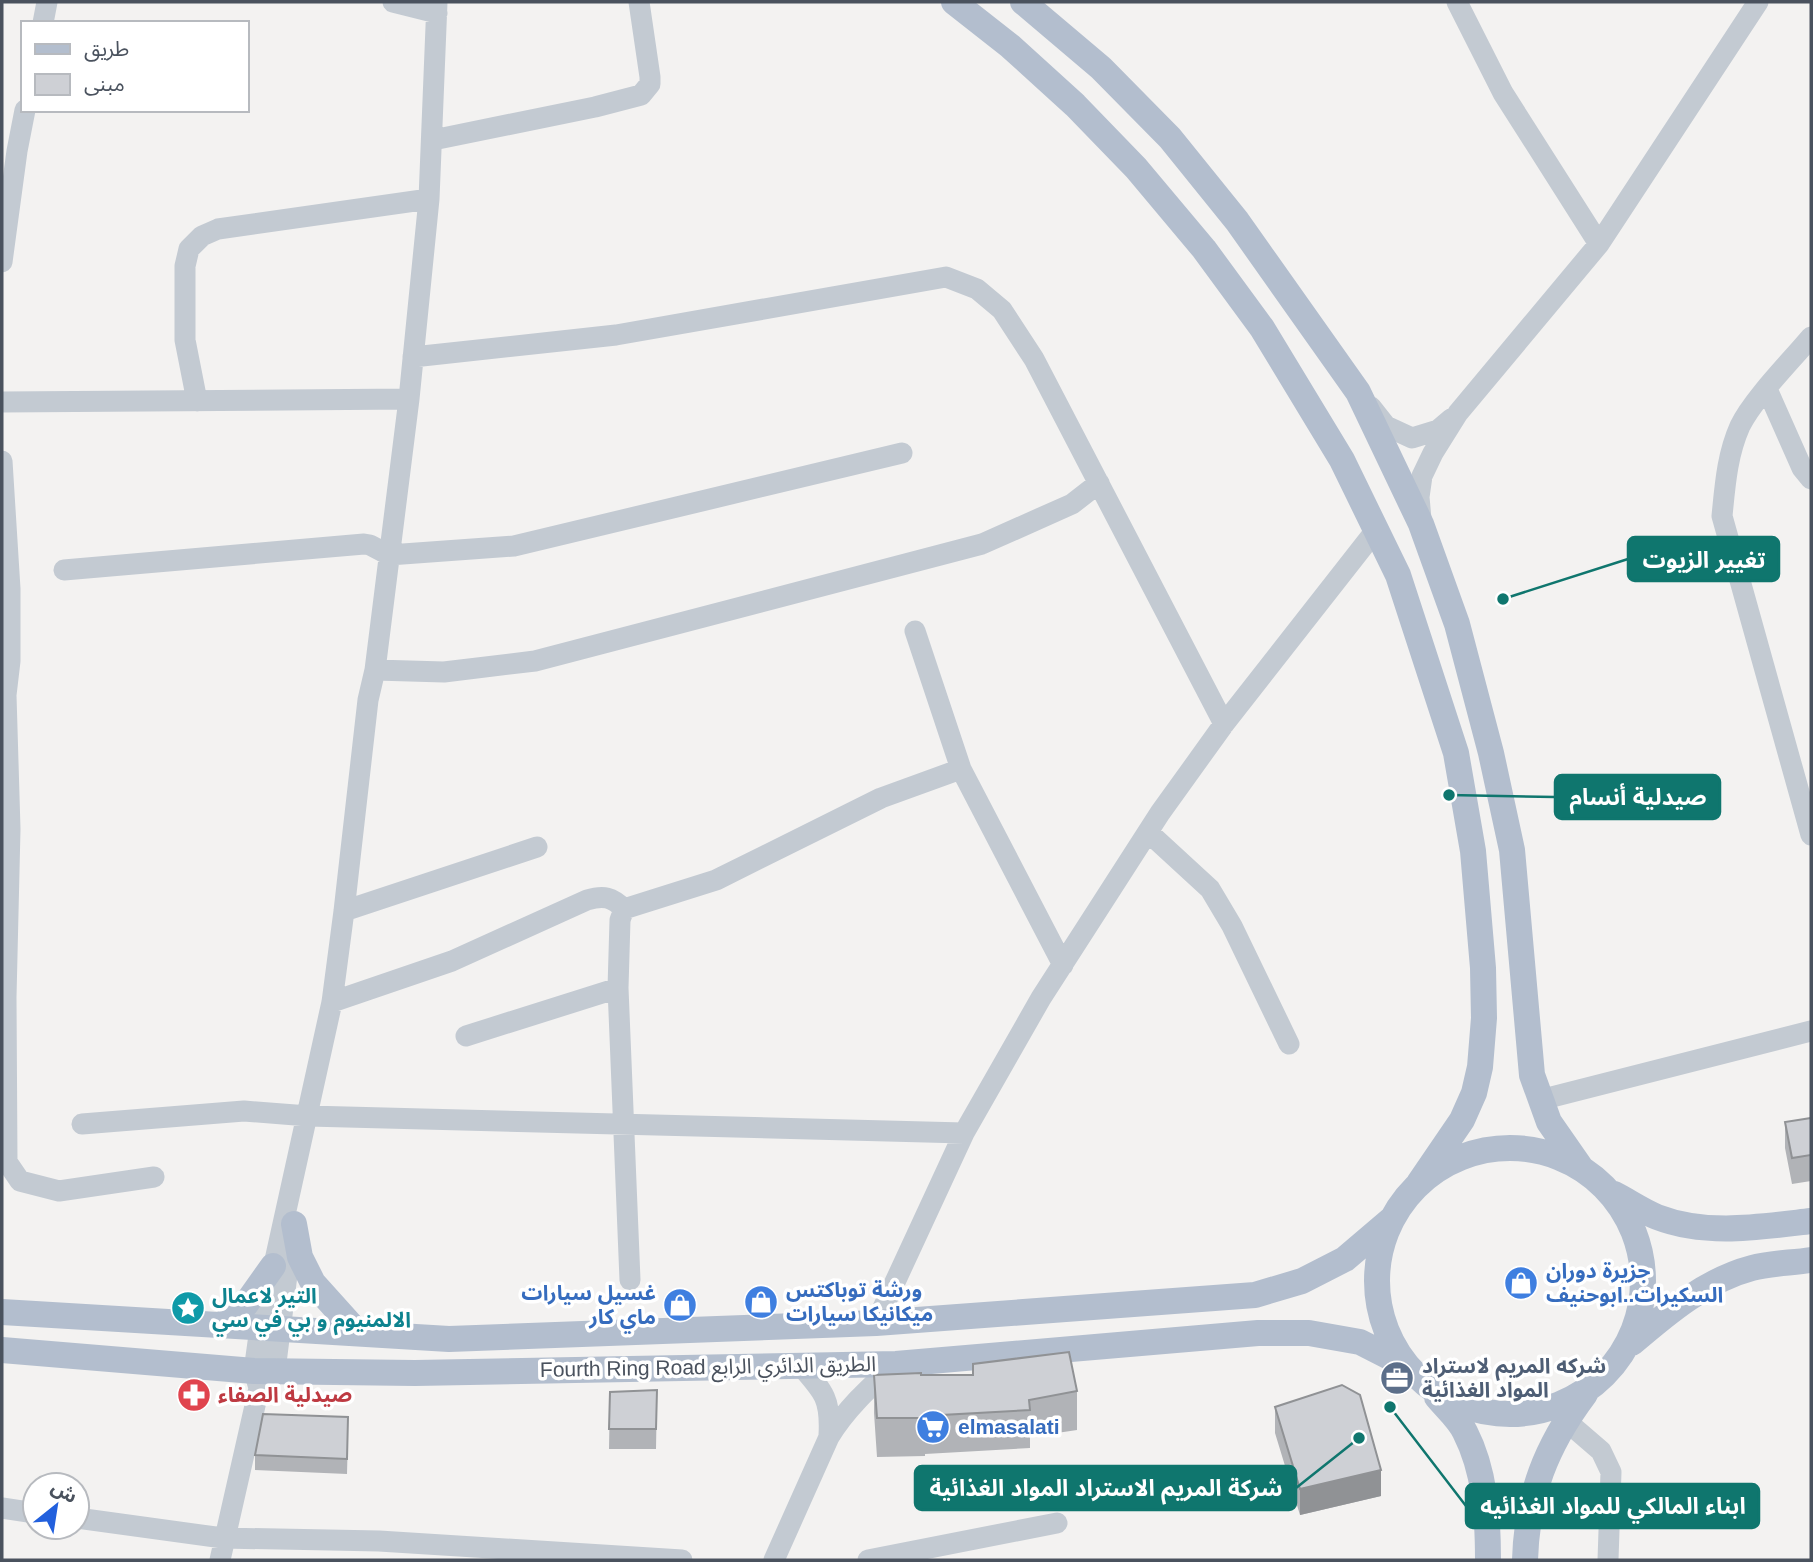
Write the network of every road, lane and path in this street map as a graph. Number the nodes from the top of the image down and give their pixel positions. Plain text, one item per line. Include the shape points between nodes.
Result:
1 (47, 2) edge
2 (393, 2) edge
3 (639, 2) edge
4 (954, 2) edge
5 (1023, 2) edge
6 (1457, 2) edge
7 (1758, 2) edge
8 (437, 7) edge
9 (43, 21) edge
10 (24, 112) edge
11 (433, 140) junction
12 (9, 151) edge
13 (429, 199) junction
14 (1599, 244) junction
15 (2, 262) edge
16 (1811, 337) edge
17 (413, 357) junction
18 (1767, 389) junction
19 (1358, 392) junction
20 (409, 399) junction
21 (197, 401) junction
22 (2, 402) edge
23 (1458, 413) junction
24 (902, 453) dead end
25 (2, 461) edge
26 (1811, 479) edge
27 (1099, 483) junction
28 (1421, 524) junction
29 (1376, 530) junction
30 (389, 555) junction
31 (64, 570) dead end
32 (915, 631) dead end
33 (375, 670) junction
34 (4, 695) edge
35 (1224, 724) junction
36 (961, 769) junction
37 (1148, 832) junction
38 (1811, 835) edge
39 (537, 847) dead end
40 (624, 909) junction
41 (344, 911) junction
42 (1063, 965) junction
43 (618, 988) junction
44 (332, 1002) junction
45 (1811, 1031) edge
46 (466, 1036) dead end
47 (1289, 1044) dead end
48 (1539, 1100) junction
49 (308, 1116) junction
50 (82, 1124) dead end
51 (624, 1124) junction
52 (964, 1133) junction
53 (1581, 1168) junction
54 (154, 1177) dead end
55 (1419, 1183) junction
56 (292, 1188) junction
57 (1608, 1190) junction
58 (1392, 1219) junction
59 (1811, 1221) edge
60 (294, 1224) junction
61 (1811, 1260) edge
62 (273, 1266) junction
63 (630, 1280) dead end
64 (2, 1312) edge
65 (876, 1322) junction
66 (222, 1325) junction
67 (270, 1328) junction
68 (358, 1333) junction
69 (1628, 1346) junction
70 (2, 1350) edge
71 (896, 1364) junction
72 (800, 1365) junction
73 (1407, 1366) junction
74 (263, 1377) junction
75 (1430, 1388) junction
76 (1587, 1391) junction
77 (1565, 1420) junction
78 (829, 1437) junction
79 (2, 1508) edge
80 (21, 1511) edge
81 (91, 1520) edge
82 (1057, 1523) dead end
83 (223, 1538) junction
84 (220, 1560) edge
85 (682, 1560) edge
86 (774, 1560) edge
87 (868, 1560) edge
88 (1488, 1560) edge
89 (1525, 1560) edge
90 (1608, 1560) edge

1 - 9 street
2 - 8 street
3 - 11 street via 650,77 641,95
4 - 29 main road via 1075,105 1136,167 1203,249 1262,328 1342,460
5 - 19 main road via 1101,68 1170,138 1237,221
6 - 14 street via 1503,93
7 - 14 street
8 - 11 street
10 - 12 street
11 - 13 street
12 - 15 street
13 - 17 street
13 - 21 street via 218,229 202,236 189,249 185,266 185,340
14 - 23 street
16 - 18 street
17 - 20 street
17 - 27 street via 616,335 946,277 977,289 1002,310 1034,359
18 - 26 street
18 - 38 street via 1741,425 1726,470 1722,516
19 - 23 street via 1386,426 1412,438 1438,430
19 - 28 main road
20 - 21 street
20 - 30 street
21 - 22 street
23 - 28 street via 1422,476
24 - 30 street via 514,546
25 - 34 street via 10,589 10,661
27 - 33 street via 1072,504 982,544 548,658 444,672
27 - 35 street
28 - 48 main road via 1457,624 1512,850 1532,1075
29 - 35 street
29 - 55 main road via 1398,575 1456,753 1473,850 1483,968 1484,1018 1474,1093 1462,1120
30 - 31 street via 364,544
30 - 33 street
32 - 36 street
33 - 41 street
34 - 54 street via 10,829 7,1162 20,1181 59,1191
35 - 37 street
36 - 40 street via 881,798 716,880
36 - 42 street
37 - 42 street
37 - 47 street via 1210,889
39 - 41 street
40 - 43 street
40 - 44 street via 606,897 587,900 452,961
41 - 44 street
42 - 52 street
43 - 46 street
43 - 51 street
44 - 49 street
45 - 48 street
48 - 53 main road
49 - 50 street via 244,1111
49 - 51 street
49 - 56 street
51 - 52 street
51 - 63 street
52 - 65 street
53 - 55 main road via 1527,1149 1498,1148 1460,1158
53 - 57 main road
55 - 58 main road
56 - 60 street
56 - 62 street
57 - 59 main road via 1657,1217 1703,1229
57 - 69 main road via 1628,1217 1643,1271 1640,1315
58 - 65 main road, Fourth Ring Road الطريق الدائري الرابع via 1345,1259 1301,1281 1255,1295
58 - 73 main road via 1376,1279 1390,1340
60 - 67 street
60 - 68 main road via 300,1257 313,1283
61 - 69 main road via 1751,1268 1712,1284
62 - 66 main road via 246,1304
62 - 67 street
64 - 66 main road, Fourth Ring Road الطريق الدائري الرابع
65 - 68 main road, Fourth Ring Road الطريق الدائري الرابع via 449,1339
66 - 67 main road, Fourth Ring Road الطريق الدائري الرابع
67 - 68 main road, Fourth Ring Road الطريق الدائري الرابع
67 - 74 street
69 - 76 main road via 1610,1371
70 - 74 main road, Fourth Ring Road الطريق الدائري الرابع
71 - 72 main road, Fourth Ring Road الطريق الدائري الرابع
71 - 73 main road, Fourth Ring Road الطريق الدائري الرابع via 1258,1333 1309,1333 1360,1342
71 - 78 street via 860,1396
72 - 74 main road, Fourth Ring Road الطريق الدائري الرابع
72 - 78 street via 826,1398
73 - 75 main road
74 - 83 street
75 - 76 main road via 1459,1405 1491,1414 1525,1415 1558,1407
75 - 88 main road via 1464,1430 1480,1469
76 - 77 main road
77 - 89 main road via 1535,1487 1526,1526
77 - 90 street via 1601,1451 1611,1472
78 - 86 street
79 - 80 street
81 - 83 street
82 - 87 street
83 - 84 street
83 - 85 street via 379,1541

